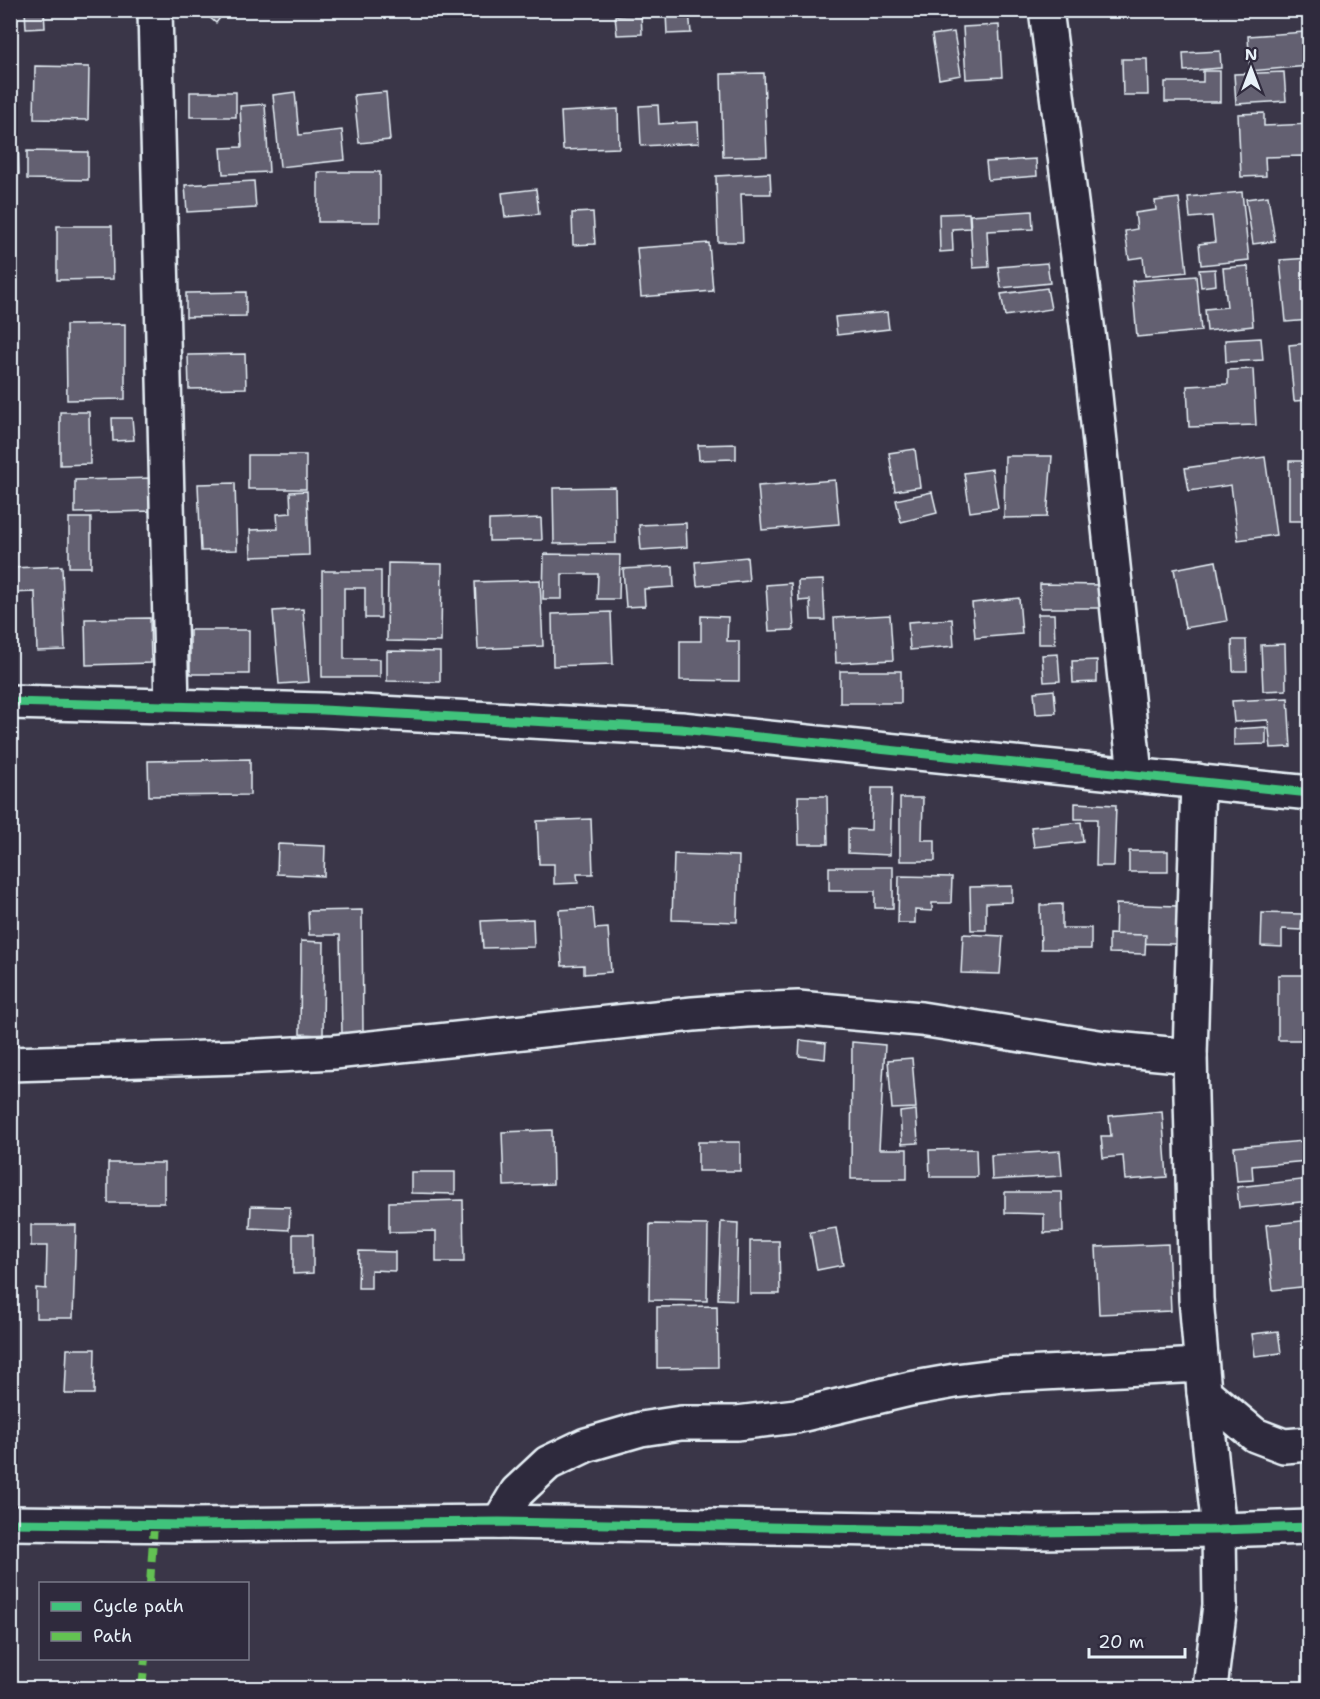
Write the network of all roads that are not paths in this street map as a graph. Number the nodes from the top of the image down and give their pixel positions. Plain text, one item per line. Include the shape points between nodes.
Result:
1 (155, 10) edge
2 (1046, 10) edge
3 (10, 702) edge
4 (172, 706) junction
5 (1136, 774) junction
6 (1198, 781) junction
7 (1310, 793) edge
8 (1190, 1056) junction
9 (10, 1064) edge
10 (1203, 1378) junction
11 (1310, 1444) edge
12 (499, 1522) junction
13 (10, 1523) edge
14 (1310, 1527) edge
15 (1219, 1530) junction
16 (1210, 1689) edge

1 - 4 street
2 - 5 street via 1090,348
3 - 4 street
4 - 5 street via 681,729
5 - 6 street
6 - 7 street
6 - 8 street
8 - 9 street via 1105,1048 921,1018 798,1008 693,1014 334,1052
8 - 10 street via 1196,1299
10 - 11 street via 1254,1435 1284,1446
10 - 12 street via 1003,1375 910,1389 796,1416 641,1429 586,1445 548,1463 517,1491
10 - 15 street
12 - 13 street
12 - 15 street via 1033,1532
14 - 15 street
15 - 16 street via 1220,1605

